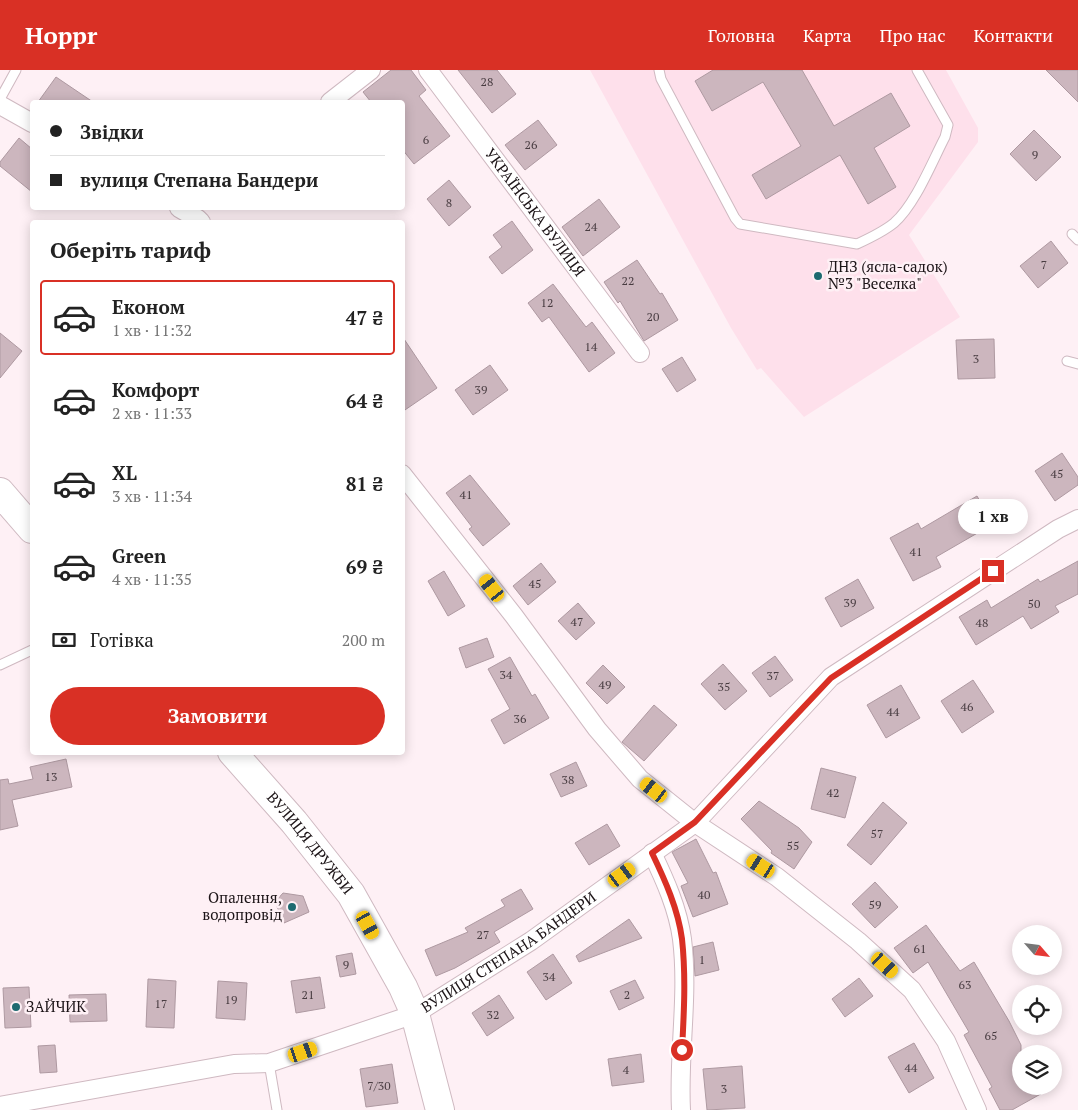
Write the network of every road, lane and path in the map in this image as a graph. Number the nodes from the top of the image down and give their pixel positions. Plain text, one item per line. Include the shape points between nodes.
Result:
1 (16, 70) edge
2 (428, 70) edge
3 (659, 70) edge
4 (917, 70) edge
5 (364, 72) edge
6 (0, 99) edge
7 (332, 100) edge
8 (0, 105) edge
9 (30, 122) edge
10 (185, 210) edge
11 (203, 216) edge
12 (640, 354) dead end
13 (1067, 361) dead end
14 (1078, 364) edge
15 (405, 478) edge
16 (0, 492) edge
17 (1078, 519) edge
18 (30, 527) edge
19 (30, 651) edge
20 (0, 665) edge
21 (235, 755) edge
22 (695, 822) junction
23 (652, 853) junction
24 (415, 1014) junction
25 (269, 1063) junction
26 (0, 1106) edge
27 (277, 1110) edge
28 (440, 1110) edge
29 (682, 1110) edge
30 (977, 1110) edge

1 - 6 lane
2 - 12 street, УКРАЇНСЬКА ВУЛИЦЯ
3 - 4 lane via 740,224 857,244 894,222 910,204 946,137 948,125
5 - 7 street
8 - 9 street
10 - 11 street
13 - 14 lane
15 - 22 street via 514,616 597,729 640,779
16 - 18 main road
17 - 22 street, ВУЛИЦЯ СТЕПАНА БАНДЕРИ via 831,678
19 - 20 lane
21 - 24 main road, ВУЛИЦЯ ДРУЖБИ via 294,822 351,894
22 - 23 street, ВУЛИЦЯ СТЕПАНА БАНДЕРИ
22 - 30 street via 778,877 858,941 912,990 946,1041
23 - 24 street, ВУЛИЦЯ СТЕПАНА БАНДЕРИ via 531,941
23 - 29 street via 668,888 682,938
24 - 25 street, ВУЛИЦЯ СТЕПАНА БАНДЕРИ
24 - 28 main road, ВУЛИЦЯ ДРУЖБИ
25 - 26 street, ВУЛИЦЯ СТЕПАНА БАНДЕРИ via 234,1064
25 - 27 lane

